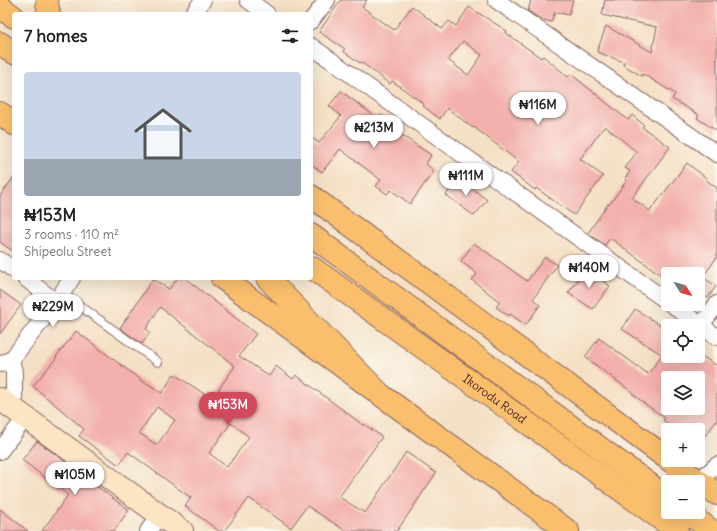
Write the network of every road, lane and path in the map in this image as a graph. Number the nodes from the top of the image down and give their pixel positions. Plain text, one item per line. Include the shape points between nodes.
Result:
1 (203, 0) edge
2 (248, 0) edge
3 (326, 0) edge
4 (496, 0) edge
5 (0, 7) edge
6 (194, 12) edge
7 (264, 12) edge
8 (12, 16) edge
9 (313, 18) edge
10 (0, 43) edge
11 (313, 47) edge
12 (12, 52) edge
13 (0, 113) edge
14 (12, 122) edge
15 (717, 154) edge
16 (313, 197) edge
17 (313, 236) edge
18 (0, 260) edge
19 (313, 268) edge
20 (12, 269) edge
21 (29, 280) edge
22 (71, 280) edge
23 (225, 280) edge
24 (269, 280) edge
25 (59, 297) junction
26 (661, 297) edge
27 (717, 304) edge
28 (681, 311) edge
29 (692, 319) edge
30 (705, 320) edge
31 (705, 328) edge
32 (717, 337) edge
33 (5, 362) edge
34 (158, 362) dead end
35 (381, 395) junction
36 (13, 408) edge
37 (0, 451) edge
38 (661, 454) edge
39 (717, 465) edge
40 (679, 467) edge
41 (690, 475) edge
42 (705, 475) edge
43 (705, 486) edge
44 (661, 493) edge
45 (717, 494) edge
46 (696, 519) edge
47 (154, 523) edge
48 (182, 531) edge
49 (568, 531) edge
50 (677, 531) edge
51 (712, 531) edge

1 - 6 street
2 - 7 street
3 - 9 street
4 - 15 street
5 - 8 main road
10 - 12 main road
11 - 26 street
13 - 14 main road
16 - 38 main road
17 - 44 main road, Ikorodu Road
18 - 20 street
19 - 50 main road, Ikorodu Road
21 - 25 street
22 - 25 street
23 - 35 main road
24 - 35 main road
25 - 33 street
25 - 34 lane
27 - 30 street
28 - 29 street
31 - 32 street
33 - 36 street via 14,372
35 - 49 main road
36 - 37 street
36 - 47 street
39 - 42 street
40 - 41 main road
43 - 45 main road
46 - 51 main road
47 - 48 street

